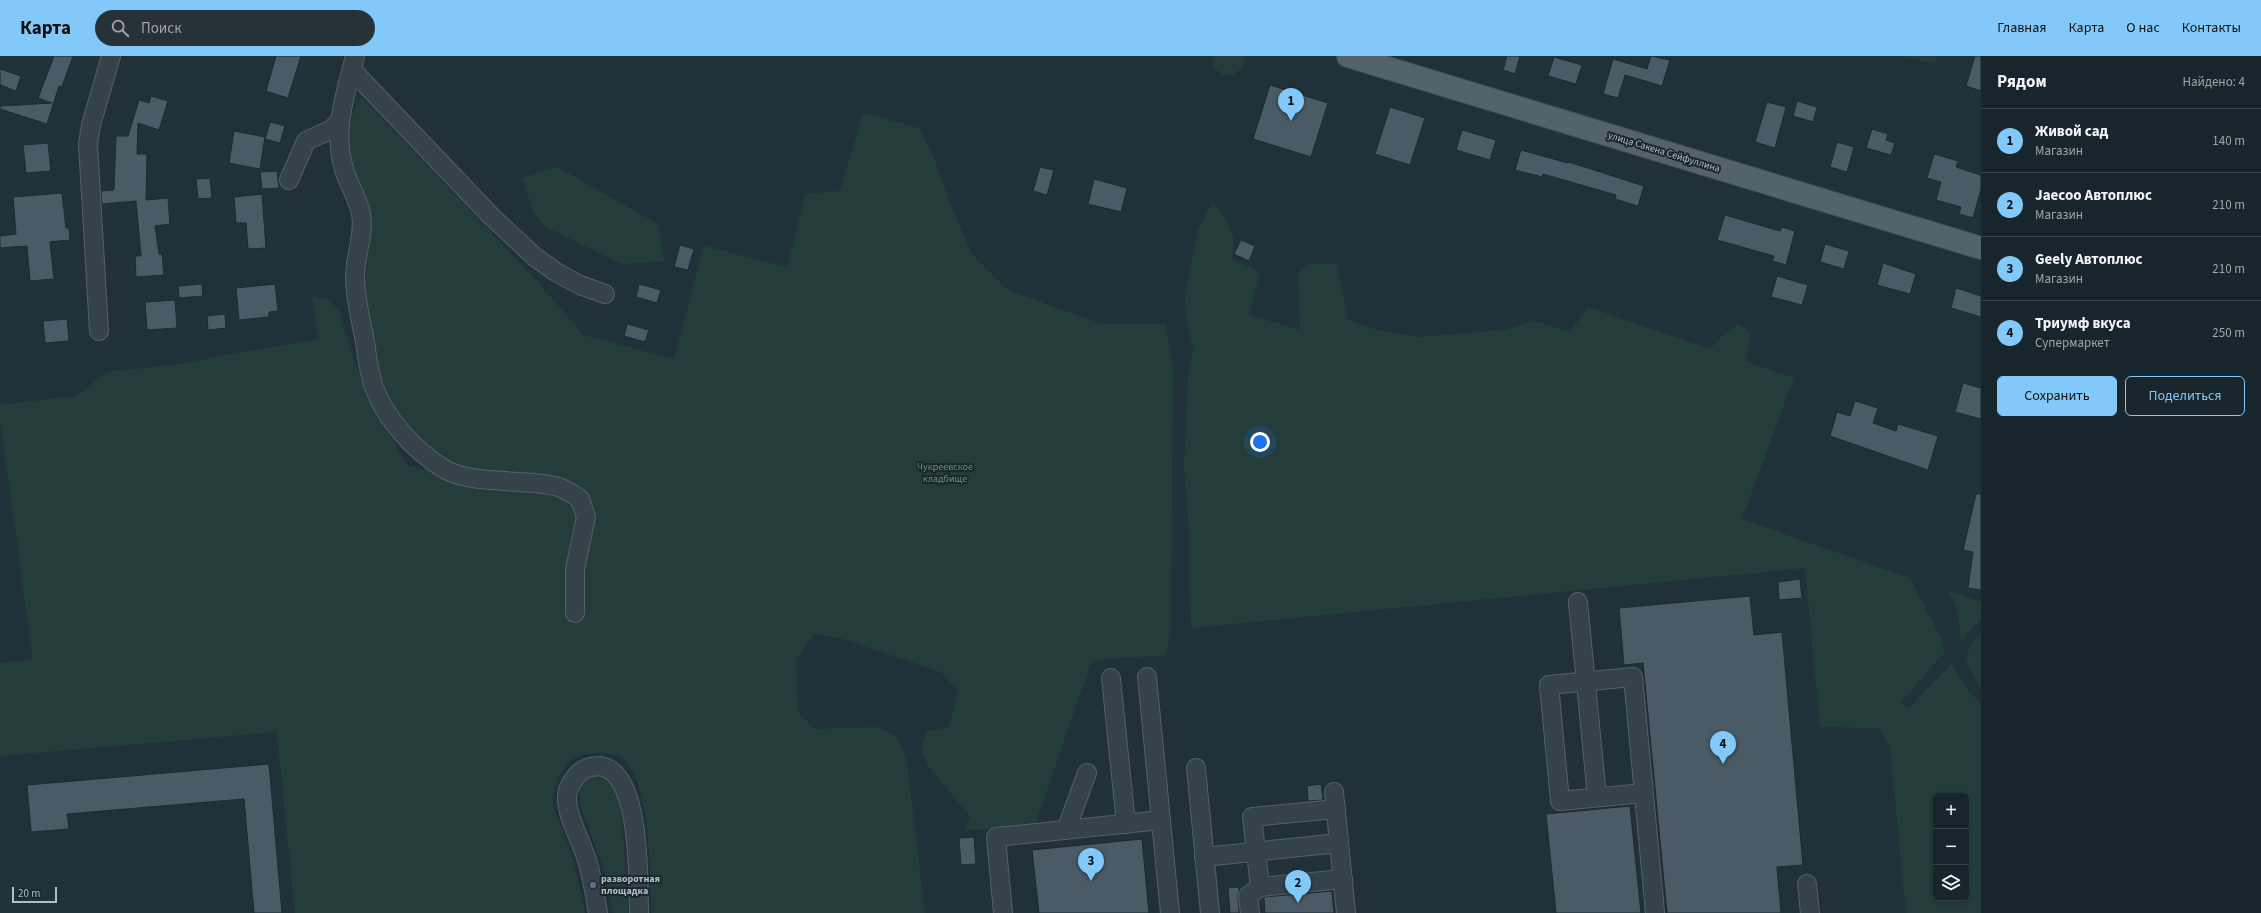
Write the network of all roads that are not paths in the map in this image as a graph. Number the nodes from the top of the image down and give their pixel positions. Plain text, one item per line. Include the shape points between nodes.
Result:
1 (111, 56) edge
2 (1348, 56) edge
3 (354, 63) edge
4 (339, 121) junction
5 (289, 180) dead end
6 (1981, 248) edge
7 (605, 294) dead end
8 (99, 331) dead end
9 (1578, 602) dead end
10 (576, 613) dead end
11 (1147, 677) dead end
12 (1111, 678) dead end
13 (1586, 681) junction
14 (1196, 768) dead end
15 (1087, 773) dead end
16 (1644, 793) junction
17 (1597, 798) junction
18 (1161, 820) junction
19 (1126, 824) junction
20 (1066, 830) junction
21 (1339, 843) junction
22 (1256, 851) junction
23 (1204, 857) junction
24 (1343, 879) junction
25 (1807, 884) dead end
26 (1260, 887) junction
27 (598, 913) edge
28 (639, 913) edge
29 (1003, 913) edge
30 (1170, 913) edge
31 (1210, 913) edge
32 (1250, 913) edge
33 (1346, 913) edge
34 (1656, 913) edge
35 (1810, 913) edge

1 - 8 street via 88,144
2 - 6 main road, улица Сакена Сейфуллина
3 - 4 street
3 - 7 street via 487,212 535,257 574,282
4 - 5 street via 332,129 306,141
4 - 10 street via 339,146 344,168 361,213 362,235 355,279 358,306 374,386 383,406 397,427 441,468 470,479 508,480 560,488 580,499 586,517 575,569
9 - 13 street
11 - 18 street
12 - 19 street
13 - 16 street via 1633,677
13 - 17 street
13 - 17 street via 1549,685 1552,723 1560,801
14 - 23 street
15 - 20 street
16 - 17 street
16 - 34 street
18 - 19 street
18 - 30 street
19 - 20 street
20 - 29 street via 996,837
21 - 22 street
21 - 22 street via 1335,800 1252,817
21 - 24 street
22 - 23 street
22 - 26 street
23 - 31 street
24 - 26 street
24 - 33 street
25 - 35 street
26 - 32 street via 1248,896
27 - 28 street via 587,859 567,796 570,783 581,771 591,767 609,768 619,778 629,796 635,830

